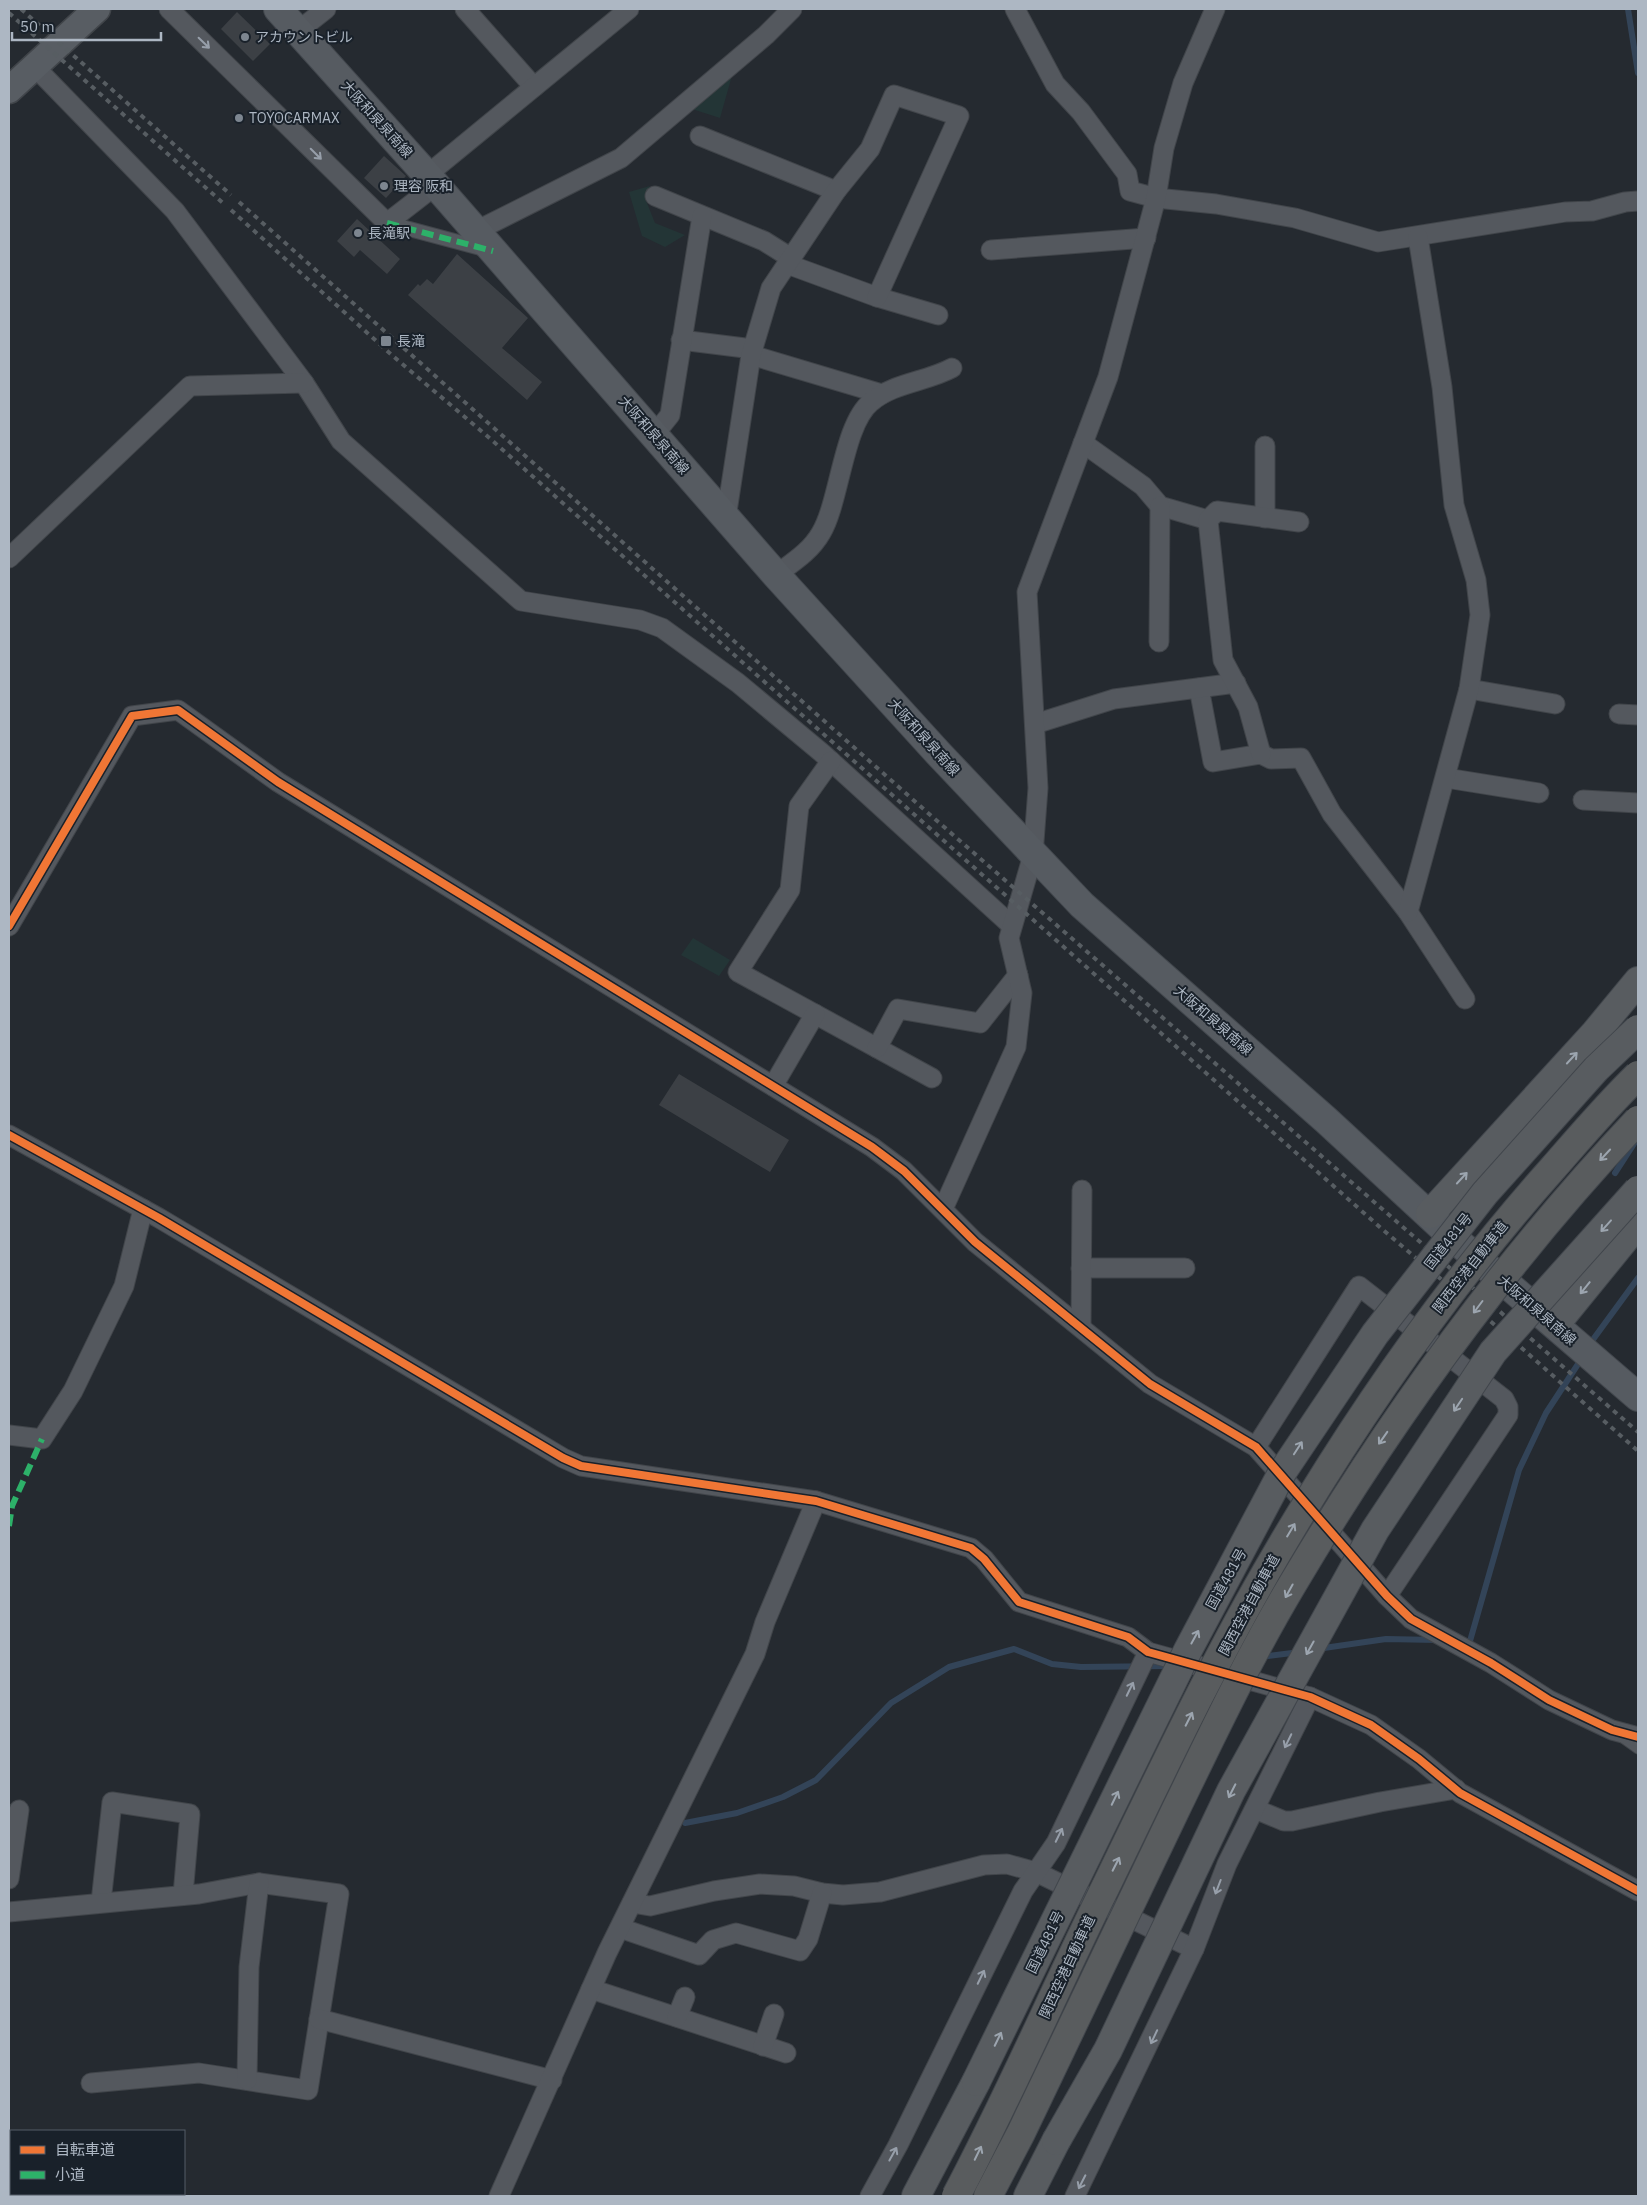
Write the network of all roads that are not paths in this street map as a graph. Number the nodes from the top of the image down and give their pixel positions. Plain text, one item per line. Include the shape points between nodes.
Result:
1 (97, 9) edge
2 (169, 9) edge
3 (278, 9) edge
4 (326, 9) edge
5 (465, 9) edge
6 (629, 9) edge
7 (792, 9) edge
8 (1015, 9) edge
9 (1215, 9) edge
10 (298, 31) junction
11 (35, 67) junction
12 (534, 87) junction
13 (9, 90) edge
14 (700, 136) dead end
15 (431, 180) junction
16 (836, 191) junction
17 (655, 196) dead end
18 (1156, 198) junction
19 (1638, 201) edge
20 (702, 216) junction
21 (387, 223) junction
22 (1418, 237) junction
23 (1146, 238) junction
24 (484, 241) junction
25 (991, 250) dead end
26 (789, 261) junction
27 (877, 297) junction
28 (938, 315) dead end
29 (682, 340) junction
30 (752, 352) junction
31 (952, 368) dead end
32 (304, 383) junction
33 (882, 394) junction
34 (654, 435) junction
35 (1083, 443) junction
36 (1265, 446) dead end
37 (1160, 506) junction
38 (726, 518) junction
39 (1265, 518) junction
40 (1208, 520) junction
41 (1299, 522) dead end
42 (9, 558) edge
43 (776, 575) junction
44 (1159, 642) dead end
45 (1236, 683) junction
46 (1199, 688) junction
47 (1470, 689) junction
48 (1555, 704) dead end
49 (1620, 714) dead end
50 (1638, 715) edge
51 (1035, 724) junction
52 (1260, 754) junction
53 (831, 761) junction
54 (1446, 778) junction
55 (1539, 793) dead end
56 (1583, 800) dead end
57 (1638, 803) edge
58 (1033, 855) junction
59 (1408, 912) junction
60 (9, 926) edge
61 (1012, 926) junction
62 (1018, 975) junction
63 (1638, 981) edge
64 (1465, 999) dead end
65 (814, 1014) junction
66 (1638, 1029) edge
67 (877, 1048) junction
68 (1638, 1075) edge
69 (932, 1078) dead end
70 (773, 1086) junction
71 (1638, 1120) edge
72 (9, 1135) edge
73 (1082, 1190) dead end
74 (1638, 1190) edge
75 (143, 1209) junction
76 (943, 1209) junction
77 (1430, 1214) junction
78 (1638, 1223) edge
79 (1081, 1268) junction
80 (1185, 1268) dead end
81 (1555, 1325) junction
82 (1081, 1327) junction
83 (1638, 1397) edge
84 (9, 1435) edge
85 (1256, 1447) junction
86 (816, 1501) junction
87 (1387, 1596) junction
88 (1148, 1652) junction
89 (1310, 1697) junction
90 (1612, 1730) junction
91 (1638, 1737) edge
92 (1638, 1749) edge
93 (1456, 1789) junction
94 (1255, 1809) junction
95 (19, 1810) dead end
96 (1036, 1872) junction
97 (9, 1880) edge
98 (260, 1883) junction
99 (1638, 1891) edge
100 (822, 1894) junction
101 (183, 1895) junction
102 (101, 1902) junction
103 (632, 1903) junction
104 (9, 1912) edge
105 (620, 1928) junction
106 (1194, 1949) junction
107 (591, 1989) junction
108 (685, 1997) dead end
109 (774, 2014) dead end
110 (677, 2018) junction
111 (319, 2019) junction
112 (763, 2046) junction
113 (786, 2053) dead end
114 (247, 2080) junction
115 (552, 2080) junction
116 (91, 2083) dead end
117 (499, 2196) edge
118 (870, 2196) edge
119 (916, 2196) edge
120 (956, 2196) edge
121 (988, 2196) edge
122 (1028, 2196) edge
123 (1075, 2196) edge

1 - 11 main road
2 -> 21 street
3 - 10 main road, 大阪和泉泉南線
4 - 10 street
5 - 12 street
6 - 12 street
7 - 24 street via 766,35 621,158
8 - 18 street via 1055,84 1081,112 1127,174 1130,191
9 - 18 street via 1182,83 1164,148
10 - 15 main road, 大阪和泉泉南線
11 - 13 main road
11 - 32 street via 175,212
12 - 15 street
14 - 16 street
15 - 21 street
15 - 24 main road, 大阪和泉泉南線
16 - 26 street
16 - 27 street via 870,149 894,95 959,116
17 - 20 street
18 - 22 street via 1216,204 1295,218 1378,242
18 - 23 street
19 - 22 street
20 - 26 street via 764,241
20 - 29 street
21 - 24 street
22 - 47 street via 1442,387 1454,505 1476,580 1480,615
23 - 25 street
23 - 35 street via 1108,378
24 - 34 main road, 大阪和泉泉南線
26 - 27 street
26 - 30 street via 771,288
27 - 28 street
29 - 30 street
29 - 34 street via 670,415
30 - 33 street
30 - 38 street
31 - 33 street via 934,378
32 - 42 street via 190,386
32 - 53 street via 341,441 521,601 640,620 662,628 738,683
33 - 43 street via 869,403 856,421 822,532 810,550
34 - 38 main road, 大阪和泉泉南線
35 - 37 street via 1143,486
35 - 51 street via 1028,592
36 - 39 street
37 - 40 street
37 - 44 street
38 - 43 main road, 大阪和泉泉南線
39 - 40 street via 1217,511
39 - 41 street
40 - 45 street via 1223,660
43 - 58 main road, 大阪和泉泉南線
45 - 46 street
45 - 52 street via 1248,707
46 - 51 street via 1114,699
46 - 52 street via 1213,762
47 - 48 street
47 - 54 street
49 - 50 street
51 - 58 street via 1038,788
52 - 59 street via 1271,759 1301,758 1332,814
53 - 61 street
53 - 65 street via 799,806 790,890 738,972
54 - 55 street
54 - 59 street
56 - 57 street
58 - 61 street
58 - 77 main road, 大阪和泉泉南線 via 1082,905
59 - 64 street
60 - 70 street via 132,716 178,710 278,782
61 - 62 street via 1009,938
62 - 67 street via 980,1023 898,1009
62 - 76 street via 1022,993 1016,1048
77 -> 63 highway via 1595,1033
65 - 67 street
65 - 70 street
119 -> 66 highway, 国道481号, bridge via 976,2082 1188,1650 1283,1471 1376,1334 1485,1193 1596,1069
67 - 69 street
120 -> 68 highway, 関西空港自動車道, bridge via 1105,1886 1218,1662 1322,1478 1432,1315 1513,1212
70 - 76 street via 872,1147
71 -> 121 highway, 関西空港自動車道, bridge via 1582,1180 1479,1305 1380,1442 1291,1587 1229,1701
72 - 75 street
73 - 79 street
74 -> 122 highway, bridge via 1493,1352 1375,1530 1231,1791 1108,2050
75 - 84 street via 124,1286 73,1391 42,1439
75 - 86 street via 580,1466
76 - 82 street via 975,1242
77 - 81 main road, 大阪和泉泉南線
78 -> 81 highway
79 - 80 street
79 - 82 street
81 - 83 main road, 大阪和泉泉南線
82 - 85 street via 1150,1384
85 - 87 street
85 - 87 street via 1359,1286 1504,1399 1508,1415
86 - 88 street via 971,1548 1019,1602 1128,1637
86 - 103 street via 765,1622 755,1654
87 - 90 street via 1410,1619 1491,1663 1549,1700
88 - 89 street
96 -> 88 street via 1056,1842
89 - 93 street via 1371,1725
89 -> 94 street
90 - 91 street
90 - 92 lane
93 - 94 street via 1292,1822
93 - 99 street
94 -> 106 street via 1227,1864
95 - 97 street
96 - 100 street via 1007,1864 984,1866 880,1892
96 - 106 street
118 -> 96 street via 1023,1891
98 - 101 street
98 - 111 street via 339,1894
98 - 114 street via 249,1967
100 - 103 street via 794,1886 760,1884 650,1906
100 - 105 street via 808,1939 800,1951 736,1933 713,1940 699,1955
101 - 102 street
101 - 102 street via 190,1814 112,1802
102 - 104 street
103 - 105 street
105 - 107 street
106 -> 123 street
107 - 110 street
107 - 115 street
108 - 110 street
109 - 112 street
110 - 112 street
111 - 114 street via 308,2090
111 - 115 street
112 - 113 street
114 - 116 street via 199,2073
115 - 117 street

